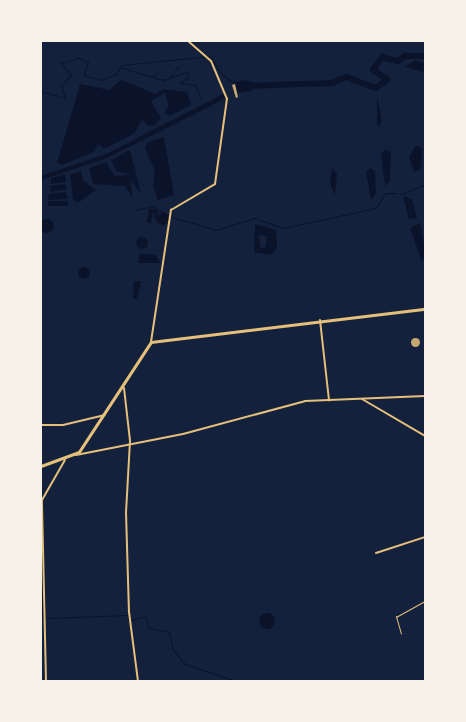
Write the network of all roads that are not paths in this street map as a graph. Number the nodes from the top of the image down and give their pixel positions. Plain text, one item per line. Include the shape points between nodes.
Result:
1 (188, 41) edge
2 (425, 309) edge
3 (320, 320) junction
4 (151, 342) junction
5 (124, 388) junction
6 (425, 396) edge
7 (362, 399) junction
8 (329, 400) junction
9 (105, 414) junction
10 (41, 425) edge
11 (425, 436) edge
12 (130, 446) junction
13 (76, 455) junction
14 (65, 460) junction
15 (41, 466) edge
16 (425, 538) edge
17 (376, 554) dead end
18 (46, 681) edge
19 (138, 681) edge

1 - 4 street via 208,58 227,96 215,184 171,210
2 - 3 street
3 - 4 street
3 - 8 street
4 - 5 street
5 - 9 street
5 - 12 street
6 - 7 street
7 - 8 street
7 - 11 street
8 - 12 street via 288,405
9 - 10 street via 63,425
9 - 13 street
12 - 13 street
12 - 19 street via 127,560
13 - 14 street
14 - 15 street
14 - 18 street via 42,500
16 - 17 street

